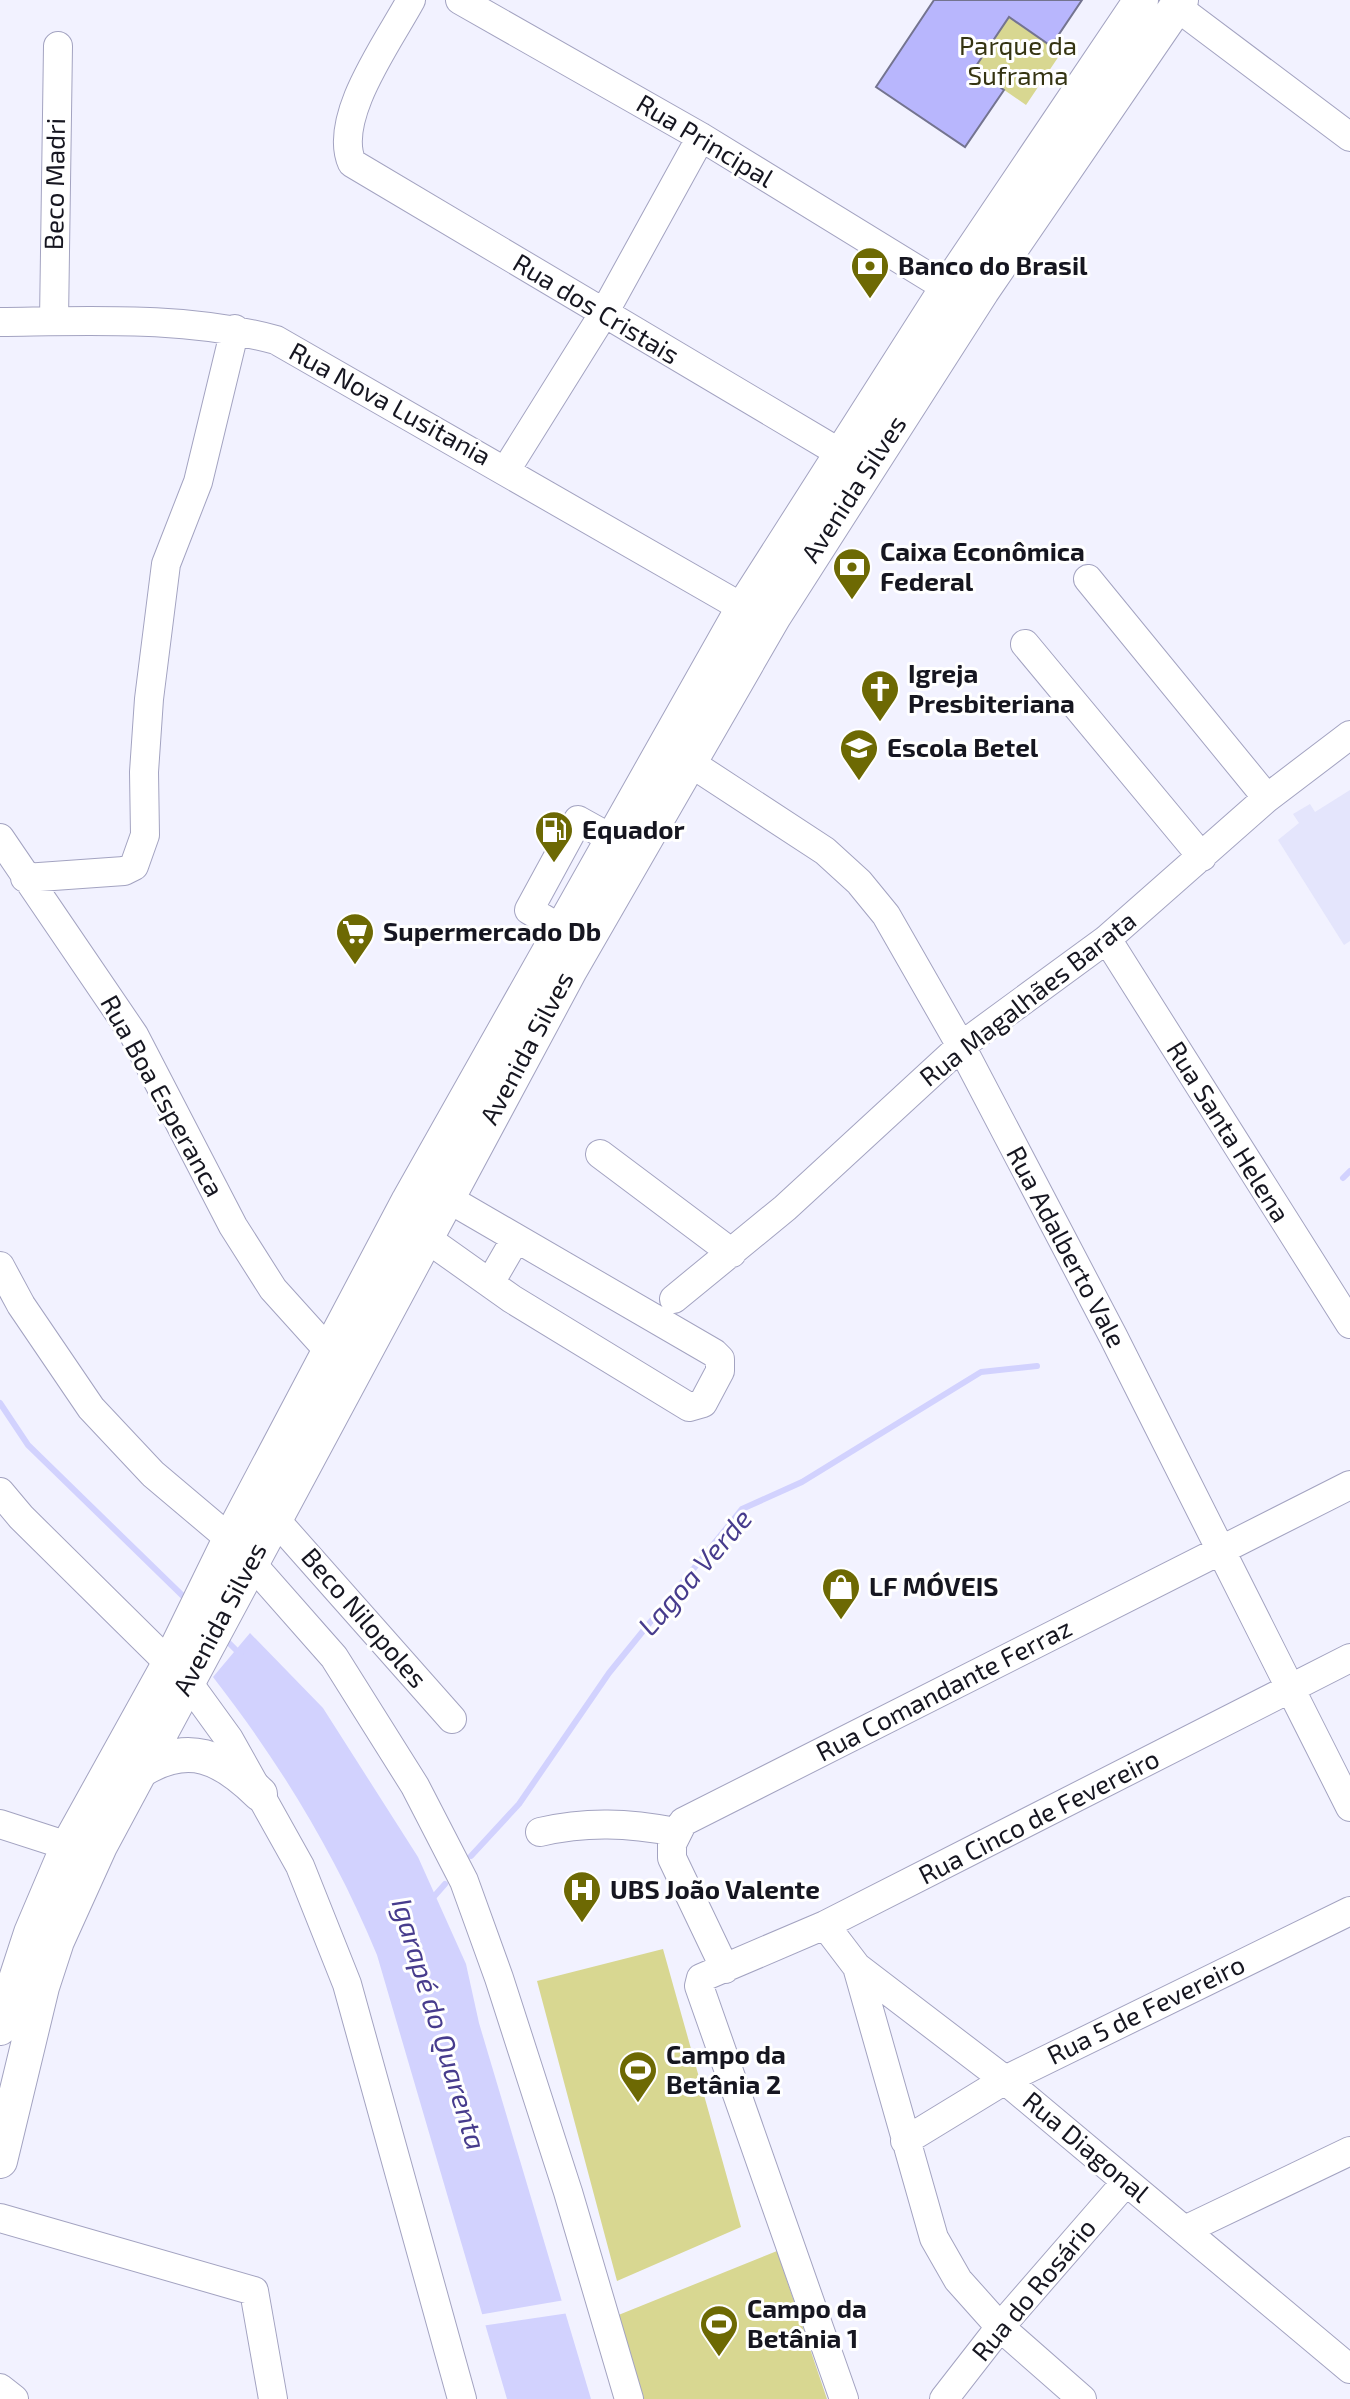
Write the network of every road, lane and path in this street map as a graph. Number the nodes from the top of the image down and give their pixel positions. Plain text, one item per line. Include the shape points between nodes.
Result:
1 (411, 0) edge
2 (460, 0) edge
3 (1141, 0) edge
4 (1179, 3) edge
5 (58, 46) dead end
6 (701, 137) junction
7 (1350, 137) edge
8 (947, 288) junction
9 (604, 313) junction
10 (54, 321) junction
11 (0, 322) edge
12 (235, 329) junction
13 (840, 453) junction
14 (506, 470) junction
15 (1088, 579) dead end
16 (743, 608) junction
17 (1025, 644) dead end
18 (1350, 735) edge
19 (689, 762) junction
20 (1267, 798) junction
21 (0, 838) edge
22 (1202, 857) junction
23 (25, 878) junction
24 (1107, 939) junction
25 (961, 1046) junction
26 (600, 1154) dead end
27 (447, 1198) junction
28 (426, 1238) junction
29 (516, 1238) junction
30 (732, 1253) junction
31 (0, 1266) edge
32 (490, 1283) junction
33 (674, 1299) dead end
34 (1350, 1324) edge
35 (328, 1350) junction
36 (1350, 1485) edge
37 (0, 1492) edge
38 (274, 1518) junction
39 (240, 1550) junction
40 (1223, 1550) junction
41 (1350, 1658) edge
42 (181, 1666) junction
43 (1292, 1689) junction
44 (452, 1719) dead end
45 (140, 1771) junction
46 (260, 1794) junction
47 (1350, 1807) edge
48 (0, 1824) edge
49 (540, 1832) dead end
50 (676, 1832) junction
51 (68, 1846) junction
52 (1350, 1911) edge
53 (825, 1925) junction
54 (857, 1967) junction
55 (725, 1969) junction
56 (10, 2033) edge
57 (1005, 2080) junction
58 (905, 2141) junction
59 (1350, 2151) edge
60 (0, 2161) edge
61 (1126, 2182) junction
62 (0, 2218) edge
63 (1187, 2229) junction
64 (1000, 2327) junction
65 (1350, 2369) edge
66 (0, 2388) edge
67 (14, 2399) edge
68 (273, 2399) edge
69 (462, 2399) edge
70 (629, 2399) edge
71 (844, 2399) edge
72 (944, 2399) edge
73 (1082, 2399) edge

1 - 9 street, Rua dos Cristais via 356,103 346,133 352,163
2 - 6 street, Rua Principal
3 - 8 main road, Avenida Silves
4 - 7 street
4 - 19 main road, Avenida Silves via 877,453
5 - 10 street, Beco Madri
6 - 8 street, Rua Principal
6 - 9 street
8 - 13 main road, Avenida Silves
9 - 13 street, Rua dos Cristais
9 - 14 street
10 - 11 street, Rua Nova Lusitania
10 - 12 street, Rua Nova Lusitania
12 - 14 street, Rua Nova Lusitania via 288,347
12 - 23 street via 198,482 166,564 149,699 141,854 124,871
13 - 16 main road, Avenida Silves
14 - 16 street, Rua Nova Lusitania
15 - 20 street
16 - 35 main road, Avenida Silves
17 - 22 street
18 - 20 street, Rua Magalhães Barata
19 - 25 street, Rua Adalberto Vale via 825,851 859,882 886,915
19 - 27 main road, Avenida Silves
20 - 22 street, Rua Magalhães Barata
21 - 23 street, Rua Boa Esperanca
22 - 24 street, Rua Magalhães Barata
23 - 35 street, Rua Boa Esperanca via 134,1035 233,1226 273,1289
24 - 25 street, Rua Magalhães Barata
24 - 34 street, Rua Santa Helena
25 - 30 street, Rua Magalhães Barata
25 - 40 street, Rua Adalberto Vale
26 - 30 street
27 - 28 main road, Avenida Silves
27 - 29 street
28 - 32 street
28 - 38 main road, Avenida Silves
29 - 32 street
29 - 32 street via 714,1353 720,1371 703,1403 689,1407
30 - 33 street, Rua Magalhães Barata
31 - 39 street via 91,1408 153,1474
35 - 39 main road, Avenida Silves
36 - 40 street, Rua Comandante Ferraz
37 - 42 street
38 - 39 main road, Avenida Silves
38 - 44 street, Beco Nilopoles
39 - 42 main road, Avenida Silves
39 - 70 street via 334,1657 415,1786 464,1881 568,2192
40 - 43 street, Rua Adalberto Vale
40 - 50 street, Rua Comandante Ferraz via 683,1822
41 - 43 street, Rua Cinco de Fevereiro
42 - 45 main road, Avenida Silves
42 - 46 street
42 - 51 main road, Avenida Silves
43 - 47 street, Rua Adalberto Vale
43 - 53 street, Rua Cinco de Fevereiro
45 - 46 main road via 160,1759 205,1756 240,1774
45 - 56 main road, Avenida Silves
46 - 69 street via 300,1866 347,1984
48 - 51 street
49 - 50 street via 625,1822
50 - 55 street via 672,1858
51 - 56 main road, Avenida Silves via 31,1933
52 - 57 street, Rua 5 de Fevereiro
53 - 54 street, Rua Diagonal
53 - 55 street, Rua Cinco de Fevereiro
54 - 57 street, Rua Diagonal
54 - 58 street
55 - 71 street via 701,1978 699,1986
56 - 60 main road, Avenida Silves
57 - 58 street, Rua 5 de Fevereiro
57 - 61 street, Rua Diagonal
58 - 64 street via 934,2238 958,2280
59 - 63 street
61 - 63 street, Rua Diagonal
61 - 64 street, Rua do Rosário
62 - 68 street via 254,2291
63 - 65 street, Rua Diagonal
64 - 72 street, Rua do Rosário
64 - 73 street
66 - 67 street

